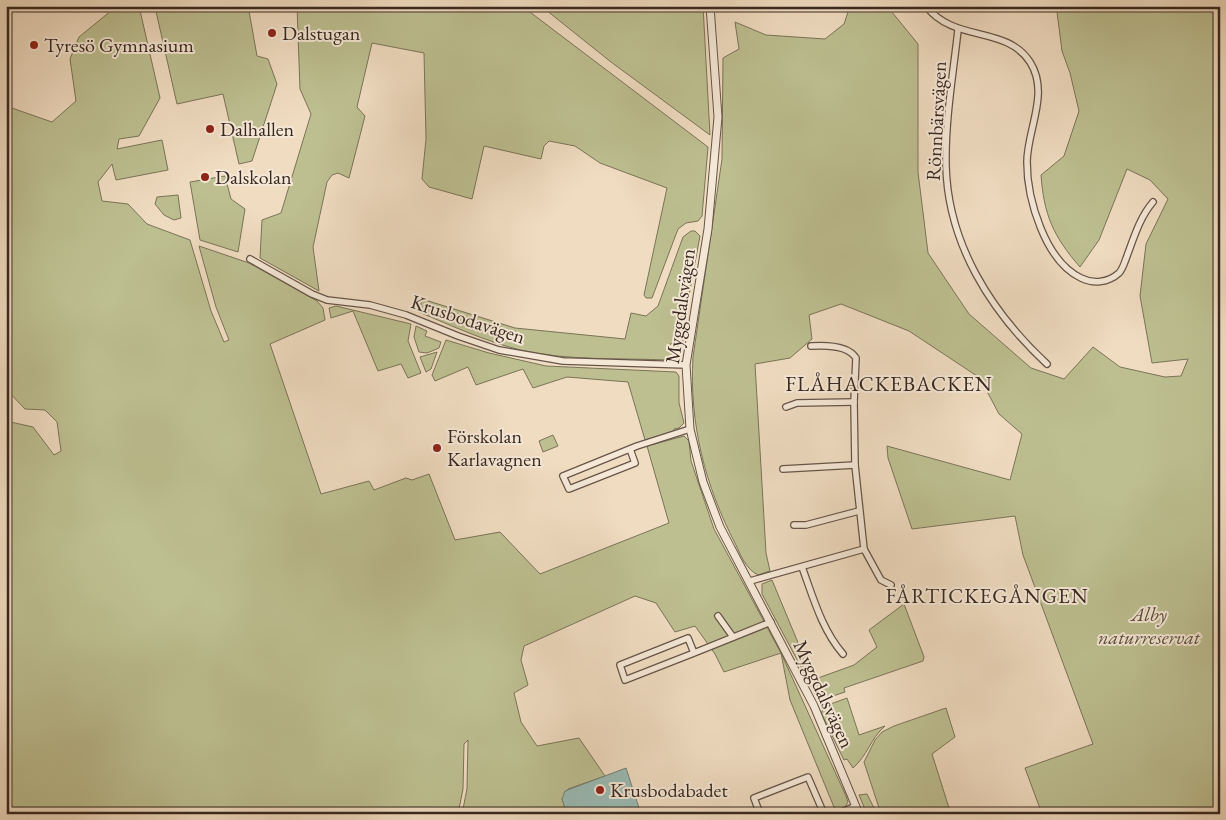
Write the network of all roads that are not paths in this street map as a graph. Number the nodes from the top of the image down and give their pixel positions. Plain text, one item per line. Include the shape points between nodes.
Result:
1 (710, 6) edge
2 (926, 6) edge
3 (958, 30) junction
4 (1153, 202) dead end
5 (250, 259) dead end
6 (812, 346) dead end
7 (1047, 364) dead end
8 (686, 366) junction
9 (854, 402) junction
10 (786, 407) dead end
11 (690, 429) junction
12 (630, 449) junction
13 (855, 465) junction
14 (783, 469) dead end
15 (859, 511) junction
16 (794, 525) dead end
17 (864, 549) junction
18 (802, 567) junction
19 (750, 581) junction
20 (891, 585) dead end
21 (718, 616) dead end
22 (771, 622) junction
23 (733, 638) junction
24 (694, 653) junction
25 (843, 654) dead end
26 (856, 806) junction
27 (760, 814) edge
28 (824, 814) edge
29 (836, 814) edge
30 (859, 814) edge

1 - 8 street, Myggdalsvägen via 718,117 716,151 708,229
2 - 3 street
3 - 4 street via 1010,43 1023,54 1036,74 1038,96 1027,162 1033,204 1049,248 1074,274 1087,281 1102,282 1120,272 1144,212
3 - 7 street, Rönnbärsvägen via 948,115 946,166 950,206 962,248 980,284
5 - 8 street, Krusbodavägen via 326,300 370,305 406,315 499,350 562,361
6 - 9 street via 852,352 856,358
8 - 11 street, Myggdalsvägen
9 - 10 street
9 - 13 street
11 - 12 street
11 - 19 street, Myggdalsvägen via 715,514
12 - 12 street via 563,476 568,489 635,462
13 - 14 street
13 - 15 street
15 - 16 street via 806,525
15 - 17 street
17 - 18 street
17 - 20 street via 881,580
18 - 19 street
18 - 25 street via 817,610 835,646
19 - 22 street, Myggdalsvägen
21 - 23 street
22 - 23 street
22 - 26 street, Myggdalsvägen via 814,706
23 - 24 street
24 - 24 street via 688,638 620,665 625,680
26 - 29 street
26 - 30 street, Myggdalsvägen
27 - 28 street via 754,798 808,776

